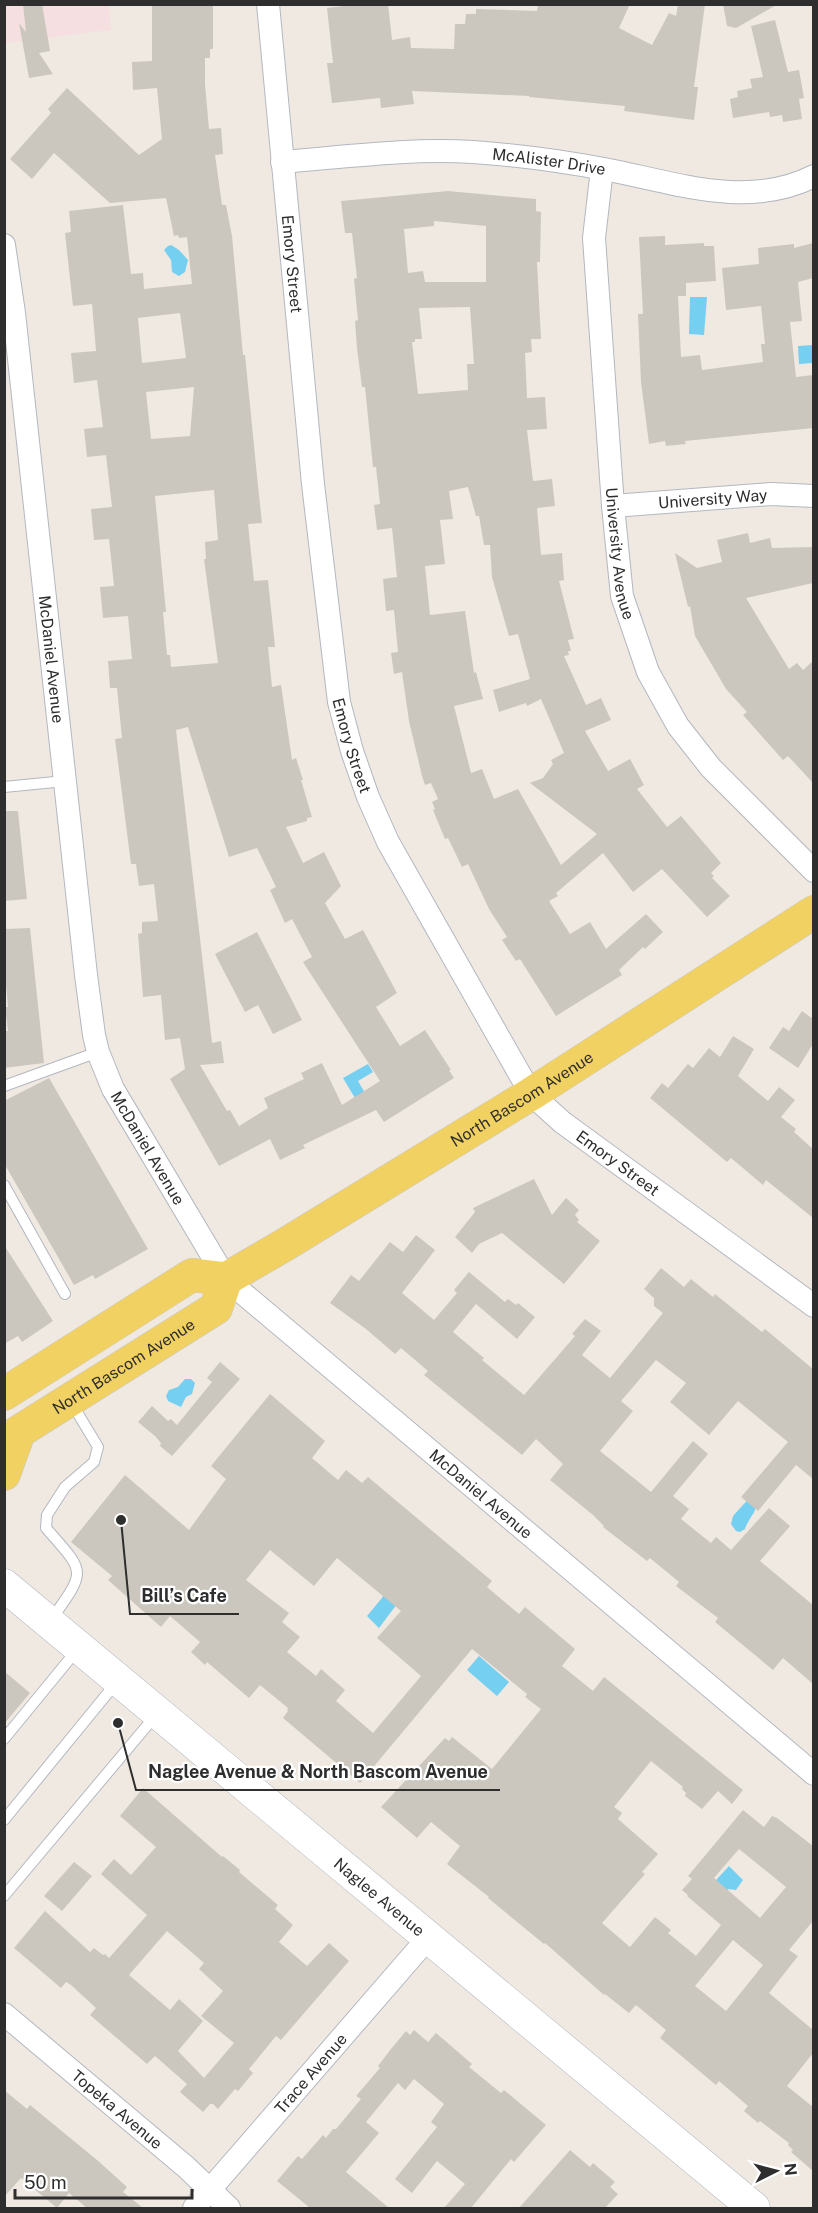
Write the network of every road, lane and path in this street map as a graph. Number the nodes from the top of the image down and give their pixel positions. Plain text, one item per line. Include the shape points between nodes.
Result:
1 (268, 4) edge
2 (282, 162) junction
3 (602, 169) junction
4 (813, 176) edge
5 (4, 245) edge
6 (11, 350) edge
7 (813, 496) edge
8 (613, 506) junction
9 (65, 781) junction
10 (4, 787) edge
11 (813, 871) edge
12 (813, 912) edge
13 (98, 1052) junction
14 (4, 1086) edge
15 (531, 1094) junction
16 (4, 1185) edge
17 (226, 1279) junction
18 (65, 1293) dead end
19 (813, 1306) edge
20 (4, 1394) edge
21 (70, 1400) junction
22 (12, 1436) edge
23 (4, 1474) edge
24 (4, 1585) edge
25 (49, 1622) junction
26 (80, 1648) junction
27 (118, 1680) junction
28 (157, 1713) junction
29 (4, 1739) edge
30 (813, 1774) edge
31 (4, 1820) edge
32 (4, 1896) edge
33 (428, 1938) junction
34 (4, 2014) edge
35 (210, 2190) junction
36 (194, 2208) edge
37 (229, 2208) edge
38 (754, 2208) edge

1 - 2 street, Emory Street
2 - 3 street, McAlister Drive via 382,152 472,152
2 - 15 street, Emory Street via 339,702 352,751 387,842
3 - 4 street, McAlister Drive via 724,193 765,192
3 - 8 street, University Avenue via 594,238
5 - 6 street, McDaniel Avenue
6 - 9 street, McDaniel Avenue
7 - 8 street, University Way via 771,494
8 - 11 street, University Avenue via 622,596 648,672 678,726 711,768
9 - 10 lane
9 - 13 street, McDaniel Avenue
12 - 15 main road, North Bascom Avenue
13 - 14 lane
13 - 17 street, McDaniel Avenue via 113,1089
15 - 17 main road, North Bascom Avenue
15 - 19 street, Emory Street via 562,1122
16 - 18 lane
17 - 20 main road via 192,1275
17 - 21 main road, North Bascom Avenue via 216,1308
17 - 30 street, McDaniel Avenue
21 - 22 main road, North Bascom Avenue
21 - 25 lane via 98,1448 94,1462 65,1487 47,1515 46,1528 76,1563 78,1579
22 - 23 main road
24 - 25 main road, Naglee Avenue
25 - 26 main road, Naglee Avenue
26 - 27 main road, Naglee Avenue
26 - 29 lane
27 - 28 main road, Naglee Avenue
27 - 31 lane
28 - 32 lane
28 - 33 main road, Naglee Avenue
33 - 35 street, Trace Avenue
33 - 38 main road, Naglee Avenue
34 - 35 street, Topeka Avenue
35 - 36 street, Trace Avenue
35 - 37 street, Topeka Avenue

